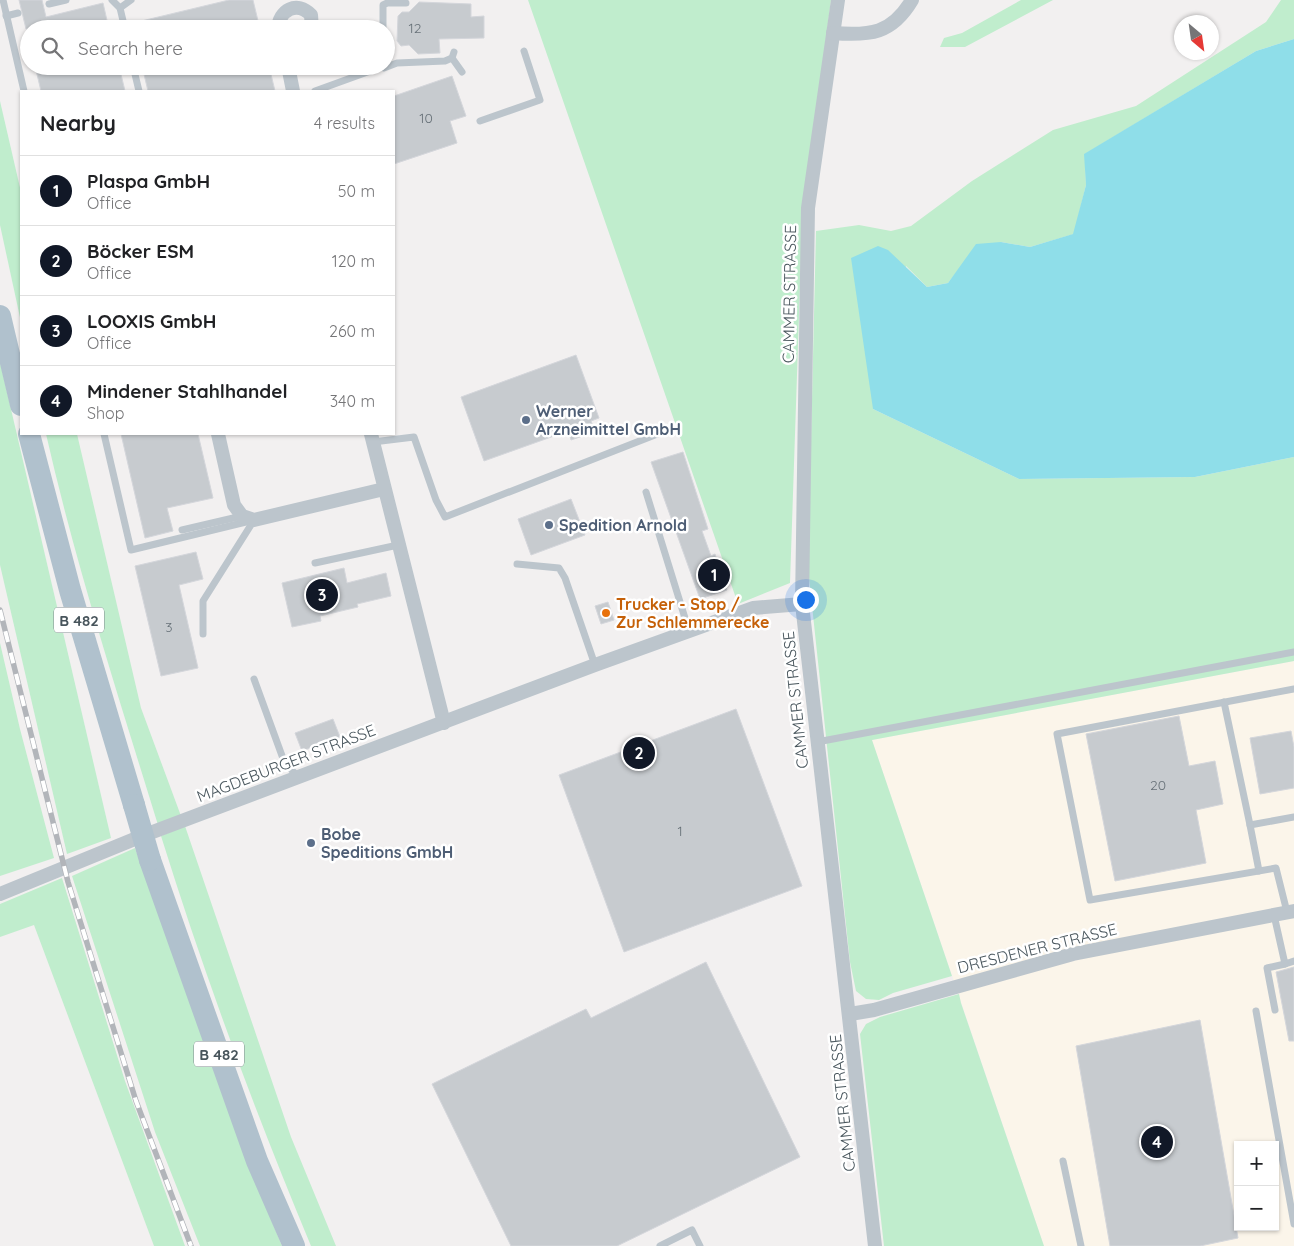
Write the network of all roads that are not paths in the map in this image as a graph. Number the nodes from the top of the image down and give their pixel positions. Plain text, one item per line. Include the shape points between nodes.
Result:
1 (3, 0) edge
2 (66, 0) edge
3 (112, 0) edge
4 (131, 0) edge
5 (838, 0) edge
6 (912, 0) edge
7 (406, 3) dead end
8 (49, 4) dead end
9 (120, 8) junction
10 (18, 13) dead end
11 (6, 16) junction
12 (122, 20) edge
13 (278, 20) edge
14 (311, 20) edge
15 (383, 20) edge
16 (833, 33) junction
17 (524, 51) dead end
18 (395, 63) edge
19 (462, 72) dead end
20 (20, 74) edge
21 (20, 75) edge
22 (135, 75) edge
23 (291, 75) edge
24 (361, 75) edge
25 (24, 90) edge
26 (139, 90) edge
27 (293, 90) edge
28 (318, 90) edge
29 (480, 121) dead end
30 (0, 316) edge
31 (20, 401) edge
32 (660, 433) dead end
33 (29, 435) edge
34 (104, 435) edge
35 (218, 435) edge
36 (372, 438) edge
37 (384, 489) junction
38 (646, 492) dead end
39 (248, 518) junction
40 (182, 530) dead end
41 (398, 544) junction
42 (315, 563) dead end
43 (517, 564) dead end
44 (802, 604) junction
45 (689, 632) junction
46 (203, 634) dead end
47 (1294, 652) edge
48 (595, 665) junction
49 (254, 679) dead end
50 (1294, 688) edge
51 (1224, 702) junction
52 (444, 723) junction
53 (817, 742) junction
54 (298, 776) junction
55 (1294, 817) edge
56 (1250, 825) junction
57 (1259, 870) junction
58 (0, 894) edge
59 (1285, 913) edge
60 (1294, 961) edge
61 (1284, 964) junction
62 (1275, 1010) dead end
63 (1256, 1011) dead end
64 (850, 1014) junction
65 (1063, 1161) dead end
66 (1294, 1224) edge
67 (294, 1246) edge
68 (660, 1246) edge
69 (700, 1246) edge
70 (875, 1246) edge
71 (1081, 1246) edge

1 - 11 lane
2 - 8 lane
3 - 9 lane
4 - 9 lane
5 - 16 street, CAMMER STRASSE
6 - 16 street via 900,18 878,32
7 - 15 lane via 384,5
9 - 12 lane
10 - 11 lane
11 - 20 lane
13 - 14 street via 296,6 304,8
16 - 44 street, CAMMER STRASSE via 808,208
17 - 29 lane via 540,100
18 - 19 lane via 445,61 453,55
21 - 25 lane
22 - 26 lane
23 - 27 street
24 - 28 lane
30 - 31 main road
32 - 36 lane via 445,517 414,437
33 - 67 main road, B 482, bridge via 70,590 150,860 257,1161
34 - 39 lane via 131,550
35 - 39 street via 234,505
36 - 37 street
37 - 39 street
37 - 41 street
38 - 45 lane
39 - 40 lane
39 - 46 lane via 203,601
41 - 42 lane
41 - 52 street
43 - 48 lane via 559,568
44 - 45 street, MAGDEBURGER STRASSE via 753,608
44 - 53 street, CAMMER STRASSE
45 - 48 street, MAGDEBURGER STRASSE
47 - 53 lane
48 - 52 street, MAGDEBURGER STRASSE
49 - 54 lane via 285,764
50 - 51 lane
51 - 56 lane
51 - 57 lane via 1057,734 1090,900
52 - 54 street, MAGDEBURGER STRASSE
53 - 64 street, CAMMER STRASSE
54 - 58 street, MAGDEBURGER STRASSE
55 - 56 lane
56 - 57 lane
57 - 59 lane via 1276,868
59 - 61 lane
59 - 64 street, DRESDENER STRASSE via 1073,954
60 - 61 lane
61 - 62 lane via 1267,968
63 - 66 lane
64 - 70 street, CAMMER STRASSE
65 - 71 lane
68 - 69 lane via 692,1230

